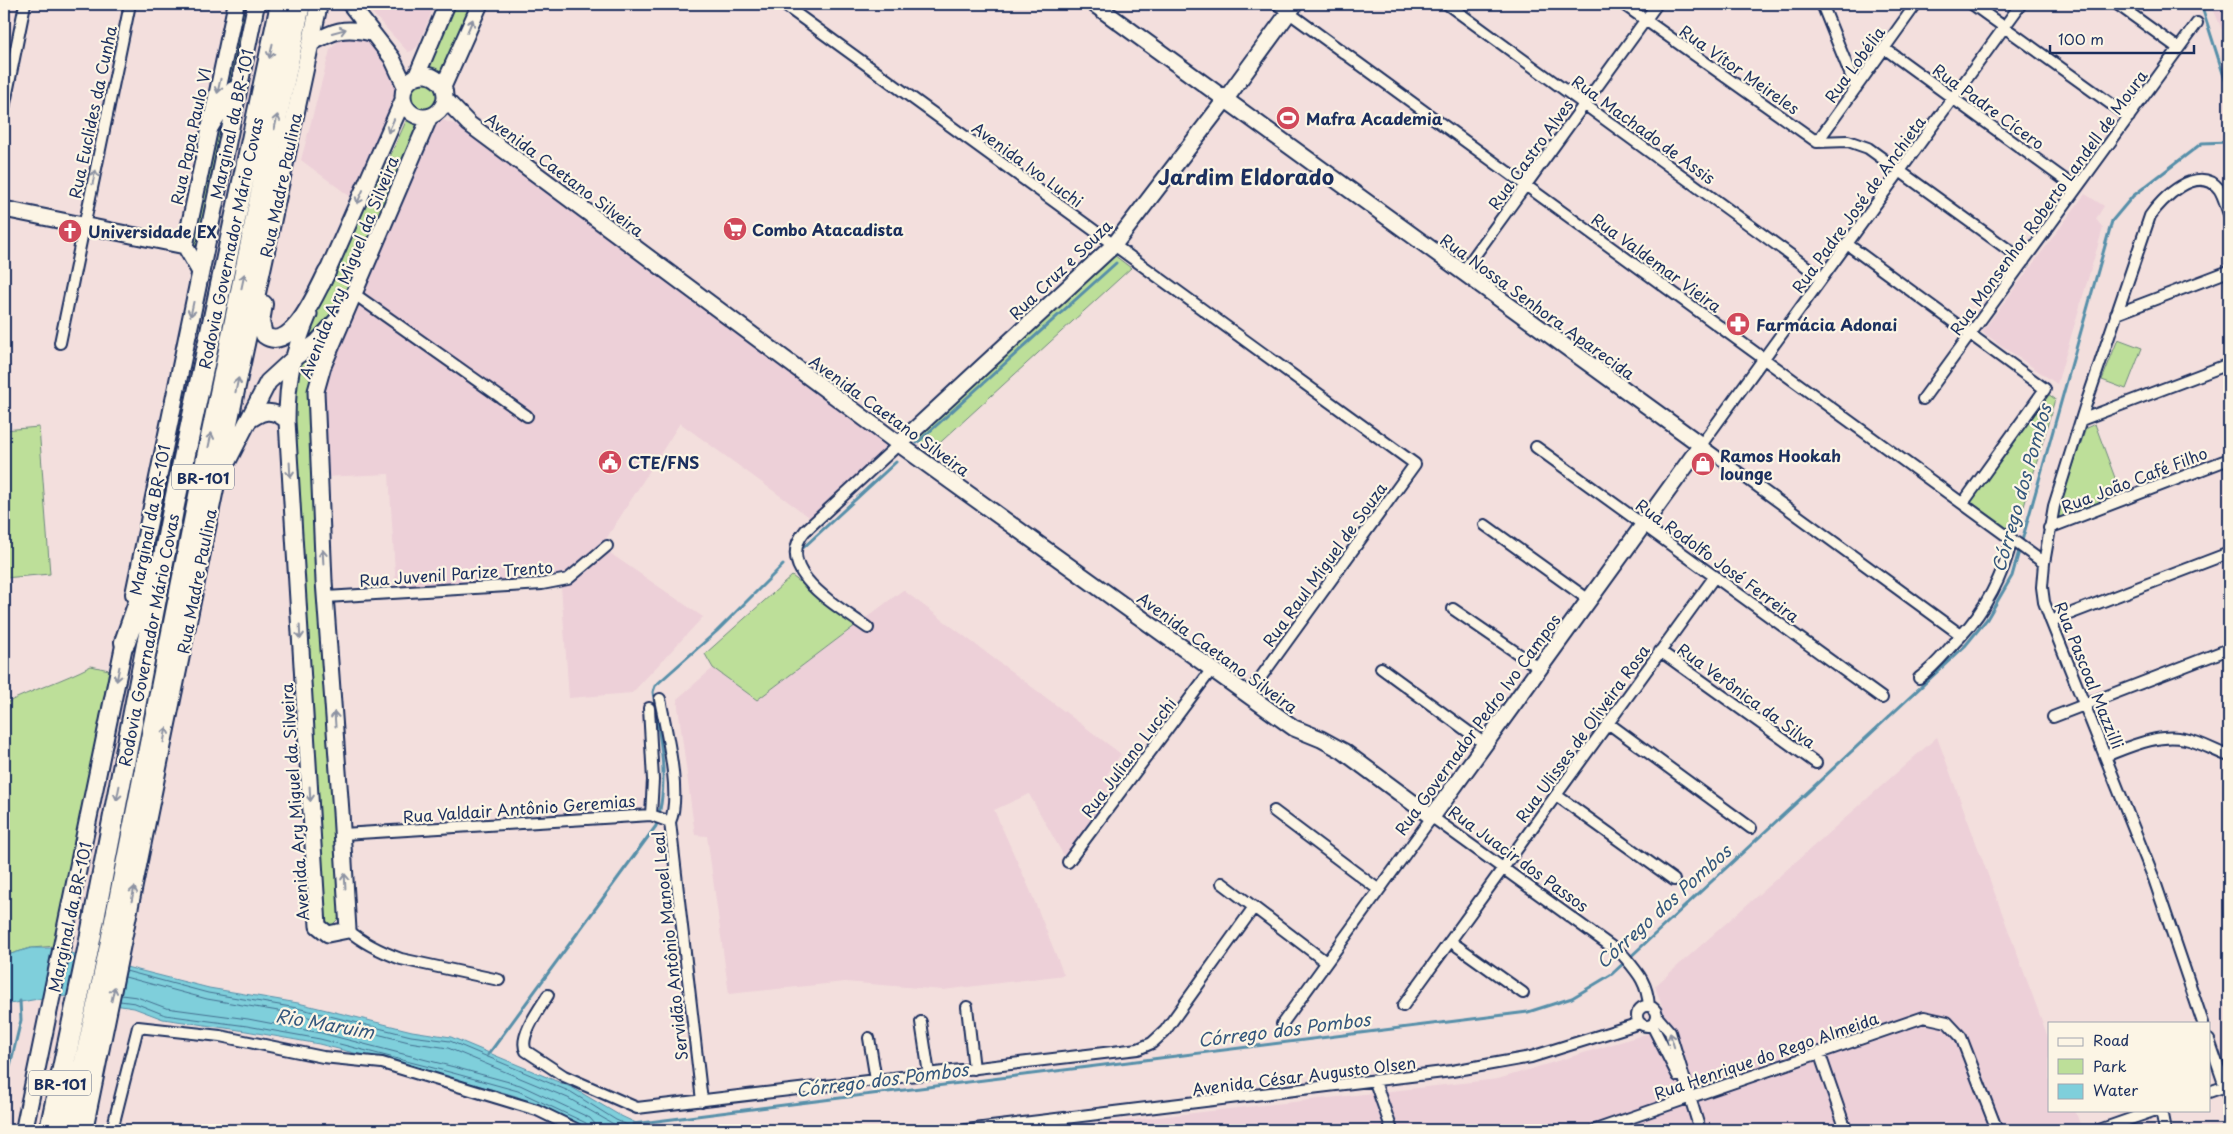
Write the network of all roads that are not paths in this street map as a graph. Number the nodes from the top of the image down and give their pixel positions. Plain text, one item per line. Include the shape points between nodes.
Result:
1 (25, 4) edge
2 (130, 4) edge
3 (236, 4) edge
4 (256, 4) edge
5 (281, 4) edge
6 (300, 4) edge
7 (319, 4) edge
8 (350, 4) edge
9 (447, 4) edge
10 (480, 4) edge
11 (783, 4) edge
12 (1094, 4) edge
13 (1447, 4) edge
14 (1623, 4) edge
15 (1657, 4) edge
16 (1822, 4) edge
17 (1916, 4) edge
18 (1972, 4) edge
19 (2021, 4) edge
20 (2117, 4) edge
21 (1287, 7) edge
22 (1645, 20) junction
23 (2197, 23) dead end
24 (2004, 27) junction
25 (371, 33) junction
26 (310, 44) junction
27 (1884, 48) junction
28 (2178, 48) junction
29 (240, 79) junction
30 (410, 84) junction
31 (1856, 88) junction
32 (444, 93) junction
33 (1952, 98) junction
34 (1225, 100) junction
35 (1584, 104) junction
36 (4, 108) edge
37 (433, 115) junction
38 (2129, 117) junction
39 (469, 124) junction
40 (210, 127) junction
41 (1816, 142) junction
42 (1900, 171) junction
43 (1526, 185) junction
44 (2076, 188) junction
45 (4, 209) edge
46 (2229, 214) edge
47 (84, 225) junction
48 (269, 240) junction
49 (1847, 244) junction
50 (1114, 245) junction
51 (185, 246) junction
52 (2024, 261) junction
53 (2229, 271) edge
54 (200, 272) junction
55 (327, 272) junction
56 (1462, 273) junction
57 (1822, 278) junction
58 (352, 295) junction
59 (2116, 314) junction
60 (1970, 334) junction
61 (60, 343) dead end
62 (1764, 358) junction
63 (292, 360) junction
64 (2229, 364) edge
65 (1923, 399) dead end
66 (527, 416) dead end
67 (2081, 420) junction
68 (287, 421) junction
69 (246, 424) junction
70 (899, 444) junction
71 (1701, 445) junction
72 (1536, 447) dead end
73 (1401, 454) joint
74 (2229, 459) edge
75 (208, 488) junction
76 (1962, 503) junction
77 (174, 505) junction
78 (1486, 525) dead end
79 (1644, 525) junction
80 (2049, 528) junction
81 (2013, 540) junction
82 (607, 546) dead end
83 (2229, 553) edge
84 (2044, 563) junction
85 (1715, 576) junction
86 (326, 597) junction
87 (1589, 600) junction
88 (1453, 609) dead end
89 (2051, 620) junction
90 (188, 622) joint
91 (868, 628) dead end
92 (1961, 636) junction
93 (125, 642) junction
94 (2229, 649) edge
95 (1660, 651) junction
96 (1381, 668) dead end
97 (1539, 668) junction
98 (1212, 669) junction
99 (1919, 678) dead end
100 (1248, 695) junction
101 (1882, 698) dead end
102 (660, 699) dead end
103 (2085, 705) junction
104 (649, 708) dead end
105 (2053, 717) dead end
106 (1608, 723) junction
107 (1294, 728) joint
108 (1485, 744) junction
109 (2105, 756) junction
110 (2229, 756) edge
111 (1816, 763) dead end
112 (1556, 795) junction
113 (1274, 811) dead end
114 (652, 815) junction
115 (1432, 816) junction
116 (669, 822) junction
117 (1751, 828) dead end
118 (343, 834) junction
119 (1068, 862) dead end
120 (1503, 868) junction
121 (1674, 880) dead end
122 (1222, 883) dead end
123 (1379, 890) junction
124 (1254, 907) junction
125 (348, 930) junction
126 (1450, 941) junction
127 (116, 947) junction
128 (1326, 962) junction
129 (499, 980) dead end
130 (1523, 993) dead end
131 (548, 995) dead end
132 (1403, 1006) dead end
133 (1649, 1006) junction
134 (967, 1007) dead end
135 (920, 1022) dead end
136 (1655, 1022) junction
137 (2203, 1022) edge
138 (1640, 1023) junction
139 (1282, 1024) dead end
140 (869, 1038) dead end
141 (96, 1041) junction
142 (2210, 1042) edge
143 (1819, 1052) junction
144 (974, 1069) junction
145 (929, 1074) junction
146 (876, 1080) junction
147 (1374, 1082) junction
148 (2227, 1085) edge
149 (2210, 1092) edge
150 (2229, 1098) edge
151 (1690, 1099) junction
152 (702, 1101) junction
153 (2150, 1112) edge
154 (2161, 1112) edge
155 (24, 1130) edge
156 (50, 1130) edge
157 (70, 1130) edge
158 (84, 1130) edge
159 (112, 1130) edge
160 (578, 1130) edge
161 (966, 1130) edge
162 (1392, 1130) edge
163 (1595, 1130) edge
164 (1700, 1130) edge
165 (1846, 1130) edge
166 (1997, 1130) edge
167 (2098, 1130) edge
168 (2165, 1130) edge

1 - 36 street
47 -> 2 street, Rua Euclides da Cunha
3 -> 40 street, Rua Papa Paulo VI
4 - 29 main road, Marginal da BR-101
5 -> 77 highway, Rodovia Governador Mário Covas / BR-101
75 -> 6 highway, Rodovia Governador Mário Covas / BR-101
7 - 26 main road, Rua Madre Paulina
8 - 25 street
9 - 30 street, Avenida Ary Miguel da Silveira
32 -> 10 street
11 - 50 street, Avenida Ivo Luchi
12 - 34 street, Rua Nossa Senhora Aparecida
13 - 35 street, Rua Machado de Assis
14 - 22 street, Rua Vítor Meireles
15 - 22 street, Rua Castro Alves
16 - 31 street
17 - 27 street, Rua Lobélia
18 - 24 street
19 - 24 street, Rua Padre José de Anchieta
20 - 28 street
21 - 34 street, Rua Cruz e Souza
21 - 43 street, Rua Valdemar Vieira
22 - 35 street, Rua Castro Alves
22 - 41 street, Rua Vítor Meireles
23 - 28 street, Rua Monsenhor Roberto Landell de Moura
24 - 33 street, Rua Padre José de Anchieta
24 - 38 street
26 -> 25 street via 345,28
25 - 30 street
26 - 48 main road, Rua Madre Paulina
27 - 31 street, Rua Lobélia
27 - 33 street, Rua Padre Cícero
28 - 38 street, Rua Monsenhor Roberto Landell de Moura
29 - 40 main road
29 - 54 main road, Marginal da BR-101
30 - 32 street via 430,75 440,82
30 - 37 street via 410,112 423,117
30 -> 55 street, Avenida Ary Miguel da Silveira
31 - 41 street, Rua Lobélia
32 - 37 street via 440,110
32 - 39 street, Avenida Caetano Silveira
33 - 42 street, Rua Padre José de Anchieta
33 - 44 street, Rua Padre Cícero
34 - 50 street, Rua Cruz e Souza
34 - 56 street, Rua Nossa Senhora Aparecida
35 - 43 street, Rua Castro Alves
35 - 57 street, Rua Machado de Assis
37 - 39 street, Avenida Caetano Silveira
37 - 58 street, Avenida Ary Miguel da Silveira
38 - 44 street, Rua Monsenhor Roberto Landell de Moura
39 - 70 street, Avenida Caetano Silveira
40 - 51 street, Rua Papa Paulo VI
41 - 42 street via 1860,144
42 - 49 street, Rua Padre José de Anchieta
42 - 52 street
43 - 56 street, Rua Castro Alves
43 - 62 street, Rua Valdemar Vieira
44 - 52 street, Rua Monsenhor Roberto Landell de Moura
45 - 47 street
46 - 59 street, Rua Pascoal Mazzilli via 2220,190 2205,180 2172,192 2158,203 2144,229
47 - 51 street
47 - 61 street, Rua Euclides da Cunha
48 - 55 main road via 271,251 261,322 264,335 270,340 284,338 293,330
75 -> 48 main road, Rua Madre Paulina
49 - 57 street, Rua Padre José de Anchieta
49 - 60 street
50 - 70 street, Rua Cruz e Souza
50 - 73 street, Avenida Ivo Luchi
51 - 54 street
52 - 60 street, Rua Monsenhor Roberto Landell de Moura
53 - 59 street
54 -> 93 main road, Marginal da BR-101
55 - 63 street, Avenida Ary Miguel da Silveira
56 - 71 street, Rua Nossa Senhora Aparecida
57 - 62 street, Rua Padre José de Anchieta
58 - 63 street via 331,328
58 - 66 street
86 -> 58 street, Avenida Ary Miguel da Silveira via 316,391
59 - 67 street, Rua Pascoal Mazzilli
60 - 65 street, Rua Monsenhor Roberto Landell de Moura
60 - 76 street via 2045,388
62 - 71 street, Rua Padre José de Anchieta
62 - 76 street, Rua Valdemar Vieira
63 - 68 street, Avenida Ary Miguel da Silveira
63 - 69 main road via 268,382
64 - 67 street
67 - 80 street, Rua Pascoal Mazzilli
68 - 69 street via 268,411
68 -> 125 street, Avenida Ary Miguel da Silveira via 318,926 328,934
69 - 75 main road
70 - 91 street via 805,531 797,545 796,557 802,576
70 - 98 street, Avenida Caetano Silveira
71 - 79 street, Rua Governador Pedro Ivo Campos
71 - 92 street, Rua Nossa Senhora Aparecida
72 - 79 street, Rua Rodolfo José Ferreira
73 - 100 street, Rua Raul Miguel de Souza via 1415,464
74 - 80 street, Rua João Café Filho
75 - 90 highway via 196,551
75 - 127 highway, Rodovia Governador Mário Covas / BR-101
76 - 81 street, Rua Valdemar Vieira
77 - 93 highway
77 -> 156 highway, Rodovia Governador Mário Covas / BR-101
78 - 87 street
79 - 85 street, Rua Rodolfo José Ferreira
79 - 87 street, Rua Governador Pedro Ivo Campos
80 - 84 street, Rua Pascoal Mazzilli
81 - 84 street, Rua Valdemar Vieira
81 - 92 street via 1995,587 1970,628
82 - 86 street, Rua Juvenil Parize Trento via 574,574 560,581
83 - 89 street
84 - 89 street, Rua Pascoal Mazzilli via 2042,587
85 - 95 street, Rua Ulisses de Oliveira Rosa
85 - 101 street, Rua Rodolfo José Ferreira
118 -> 86 street, Avenida Ary Miguel da Silveira
87 - 97 street, Rua Governador Pedro Ivo Campos
88 - 97 street
89 - 103 street, Rua Pascoal Mazzilli
127 -> 90 main road, Rua Madre Paulina
92 - 99 street via 1938,663
93 -> 155 main road, Marginal da BR-101
94 - 103 street
95 - 106 street, Rua Ulisses de Oliveira Rosa
95 - 111 street, Rua Verônica da Silva
96 - 108 street
97 - 108 street, Rua Governador Pedro Ivo Campos
98 - 100 street, Avenida Caetano Silveira
98 - 119 street, Rua Juliano Lucchi
100 - 107 street, Avenida Caetano Silveira
102 - 116 street, Servidão Antônio Manoel Leal via 672,769 674,804
103 - 105 street
103 - 109 street, Rua Pascoal Mazzilli
104 - 114 street, Rua Valdair Antônio Geremias
106 - 112 street, Rua Ulisses de Oliveira Rosa
106 - 117 street
107 - 115 street, Rua Juacir dos Passos via 1343,751
108 - 115 street, Rua Governador Pedro Ivo Campos
109 - 110 street via 2134,745 2172,738 2191,740
109 - 137 street, Rua Pascoal Mazzilli via 2154,879
112 - 120 street, Rua Ulisses de Oliveira Rosa
112 - 121 street
113 - 123 street
114 - 116 street
114 - 118 street, Rua Valdair Antônio Geremias
115 - 120 street, Rua Juacir dos Passos
115 - 123 street, Rua Governador Pedro Ivo Campos
116 - 152 street, Servidão Antônio Manoel Leal
125 -> 118 street, Avenida Ary Miguel da Silveira
120 - 126 street, Rua Ulisses de Oliveira Rosa
120 - 133 street, Rua Juacir dos Passos via 1623,955 1648,991
122 - 124 street
123 - 128 street, Rua Governador Pedro Ivo Campos
124 - 128 street
124 - 144 street via 1164,1031 1145,1047
125 - 129 street via 378,950 401,959
126 - 130 street
126 - 132 street, Rua Ulisses de Oliveira Rosa
141 -> 127 highway, Rodovia Governador Mário Covas / BR-101
128 - 139 street, Rua Governador Pedro Ivo Campos
131 - 152 street via 524,1036 522,1044 528,1053 564,1076 637,1108
133 - 136 street via 1656,1011
133 - 138 street via 1638,1012
134 - 144 street
135 - 145 street
136 - 138 street via 1645,1026
136 - 151 street via 1670,1032
138 - 147 street, Avenida César Augusto Olsen via 1531,1057
140 - 146 street
141 - 157 highway, Rodovia Governador Mário Covas / BR-101
141 - 158 main road
142 - 148 street
143 - 151 street, Rua Henrique do Rego Almeida
143 - 165 street
143 - 166 street, Rua Henrique do Rego Almeida via 1916,1018 1930,1017 1947,1022 1966,1046
144 - 145 street
145 - 146 street
146 - 152 street
147 - 161 street, Avenida César Augusto Olsen
147 - 162 street
148 - 149 street
148 - 150 street
151 - 163 street, Rua Henrique do Rego Almeida
151 - 164 street
153 - 167 street
154 - 168 street
159 - 160 street via 138,1027 220,1036 323,1057 382,1063 537,1110

